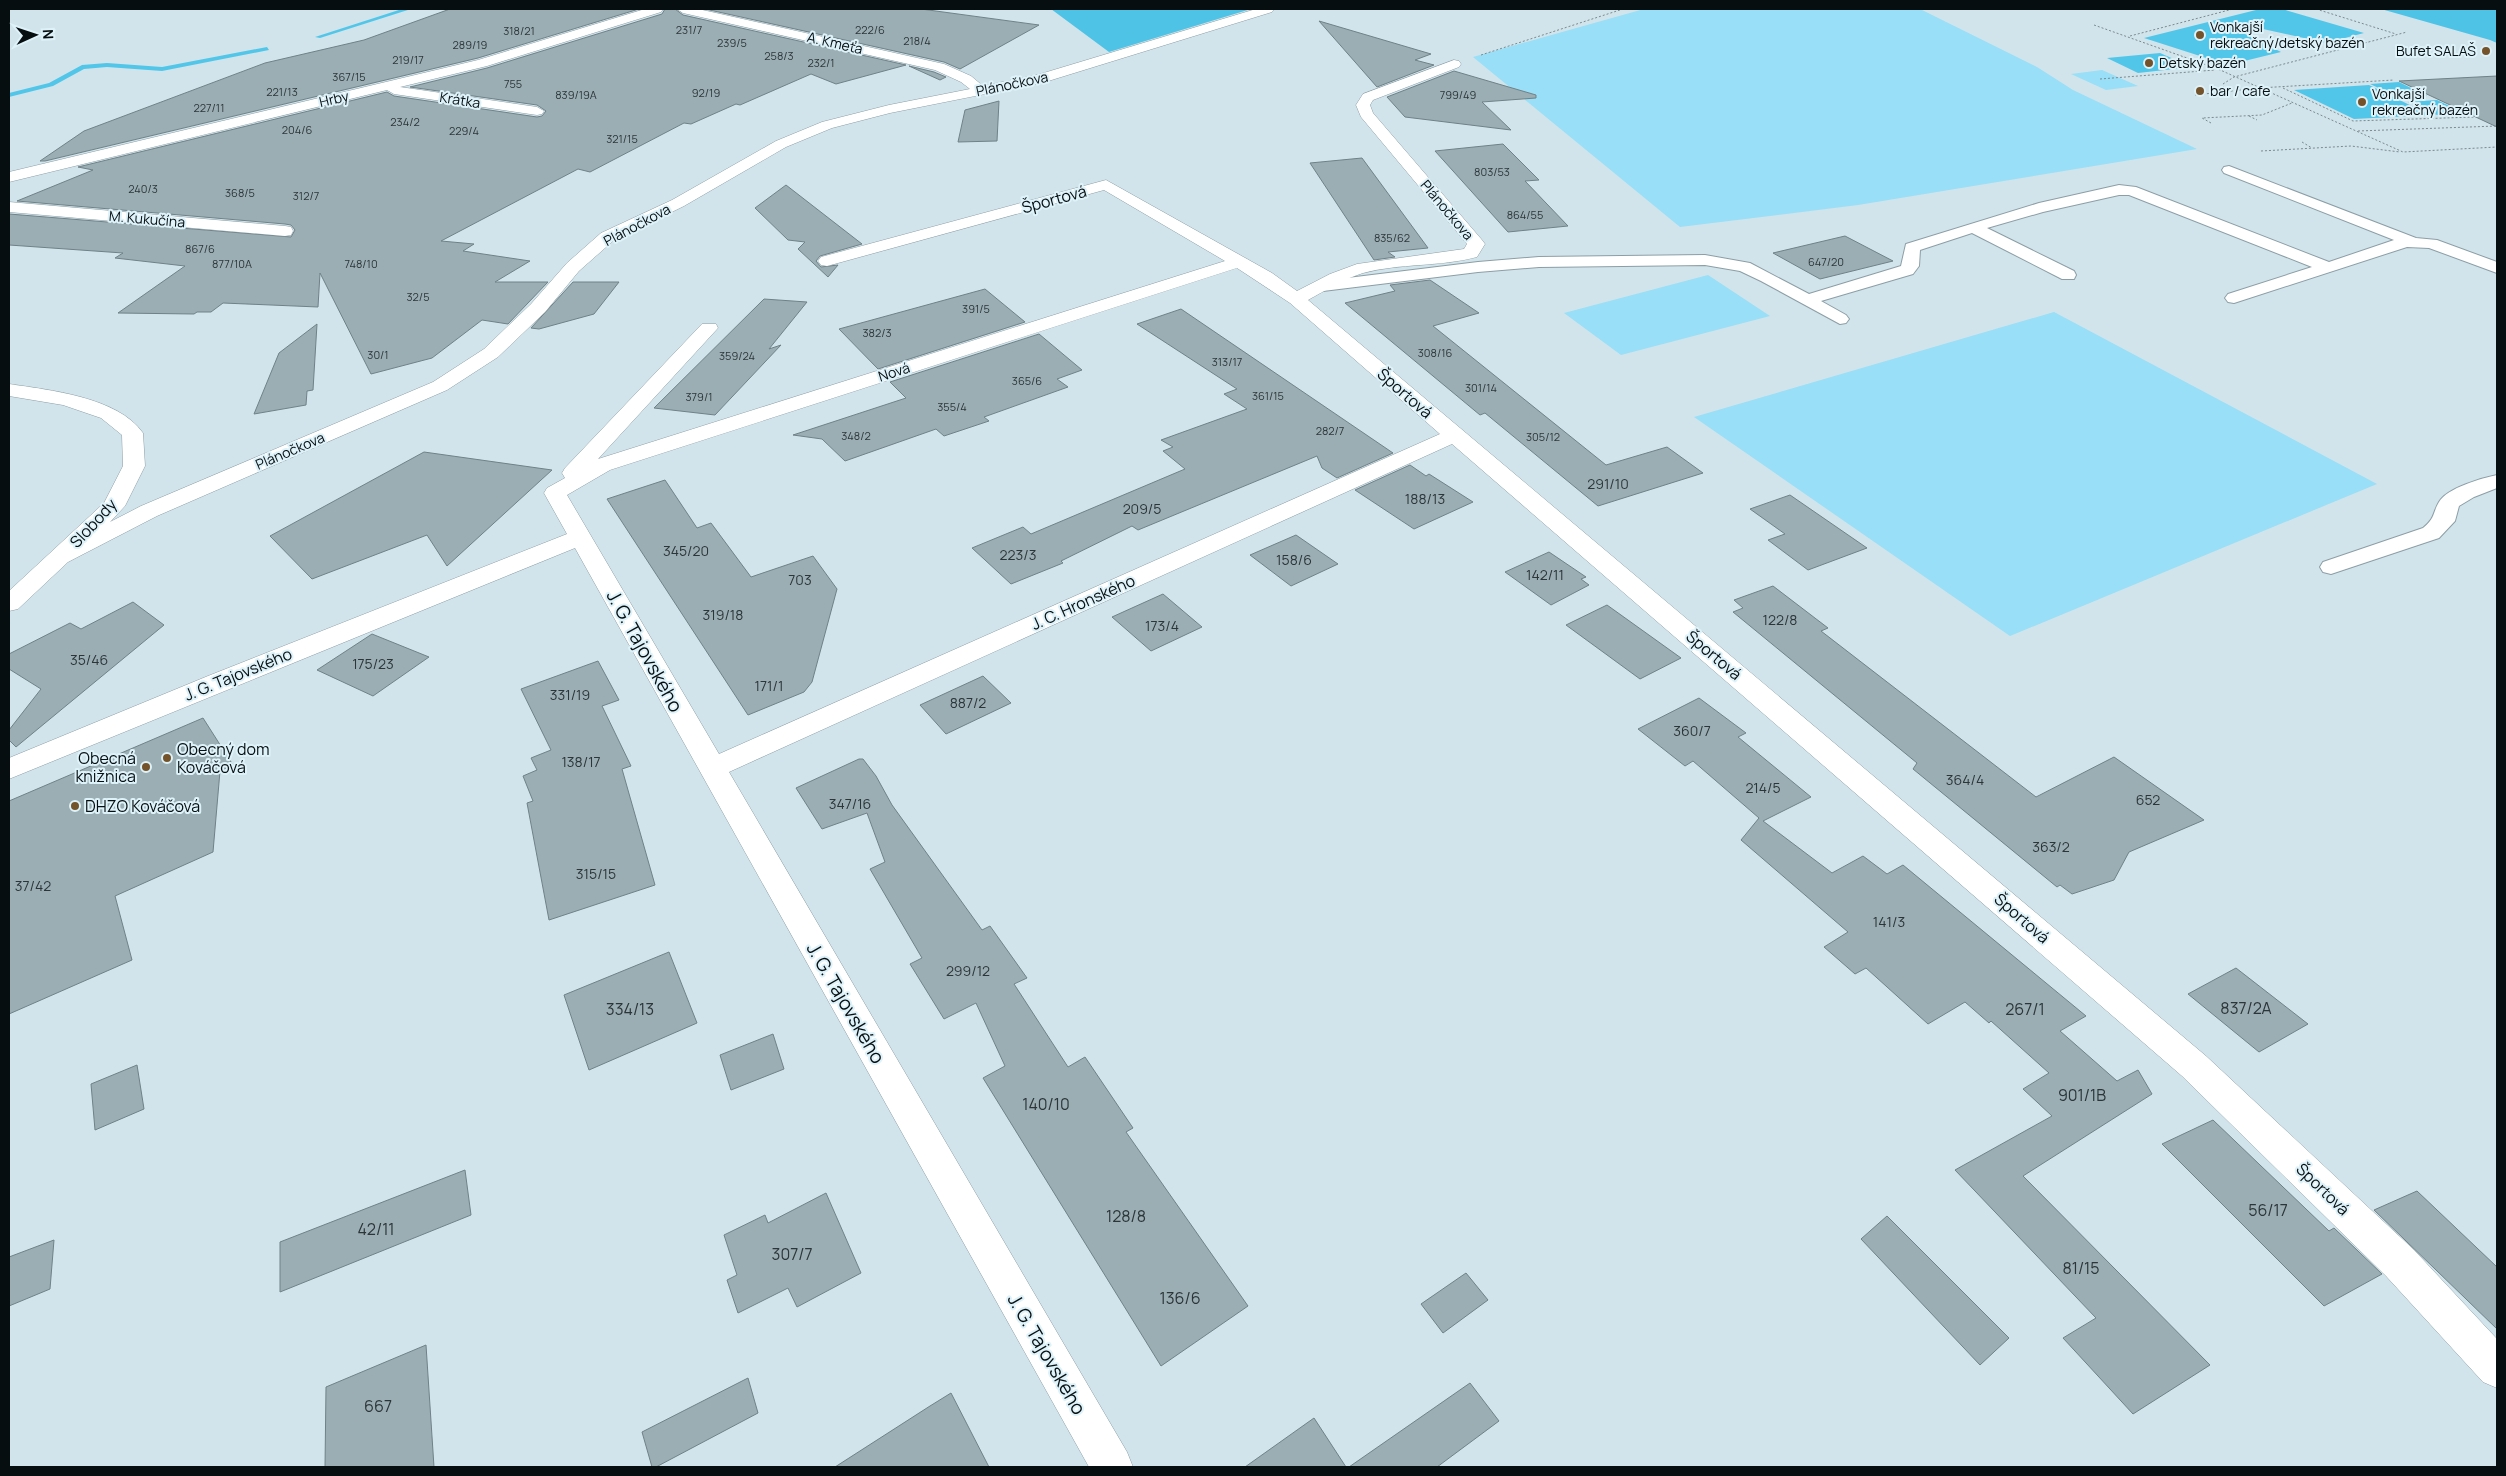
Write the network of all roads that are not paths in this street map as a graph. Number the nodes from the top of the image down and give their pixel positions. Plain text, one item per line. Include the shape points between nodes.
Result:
1 (656, 9) edge
2 (683, 9) edge
3 (1268, 9) edge
4 (1454, 64) road end
5 (382, 88) junction
6 (981, 91) junction
7 (537, 112) dead end
8 (2229, 170) dead end
9 (9, 177) edge
10 (9, 207) edge
11 (1973, 227) junction
12 (285, 230) dead end
13 (2413, 242) junction
14 (827, 260) dead end
15 (1238, 262) junction
16 (2327, 267) junction
17 (2497, 268) edge
18 (2068, 275) dead end
19 (1322, 286) junction
20 (2234, 298) dead end
21 (1296, 299) junction
22 (1806, 300) junction
23 (1840, 319) dead end
24 (709, 328) dead end
25 (9, 390) edge
26 (1455, 435) junction
27 (2497, 481) edge
28 (554, 493) junction
29 (581, 537) junction
30 (62, 556) junction
31 (2331, 567) dead end
32 (9, 604) edge
33 (712, 768) junction
34 (9, 769) edge
35 (2497, 1368) edge
36 (1112, 1467) edge

1 - 5 street, Hrby via 482,62
2 - 6 street, A. Kmeťa via 939,68 966,79
3 - 6 street, Plánočkova via 1040,79
4 - 19 street, Plánočkova via 1368,97 1363,105 1366,114 1476,244 1470,253 1454,258 1363,268
5 - 7 street, Krátka
5 - 9 street, Hrby
6 - 30 street, Plánočkova via 828,125 781,144 678,203 607,237 573,267 538,308 491,353 440,386 149,511
8 - 13 lane
10 - 12 street, M. Kukučína
11 - 16 lane via 2038,208 2131,190
11 - 18 lane
11 - 22 lane via 1912,247 1911,266 1907,270
13 - 16 lane
13 - 17 lane via 2431,243
14 - 15 street, Športová via 1106,185
15 - 21 street, Športová
15 - 28 street, Nová via 602,465
16 - 20 lane
19 - 21 street, Plánočkova
19 - 22 lane via 1539,262 1705,260 1744,267
21 - 26 street, Športová
22 - 23 lane
24 - 28 street
25 - 30 street, Slobody via 68,400 108,414 132,433 134,466 114,506
26 - 33 street, J. C. Hronského
26 - 35 street, Športová via 2194,1066 2400,1263
27 - 31 lane via 2466,492 2449,503 2444,521 2431,533
28 - 29 street, J. G. Tajovského
29 - 33 street, J. G. Tajovského
29 - 34 street, J. G. Tajovského
30 - 32 street, Slobody
33 - 36 street, J. G. Tajovského

